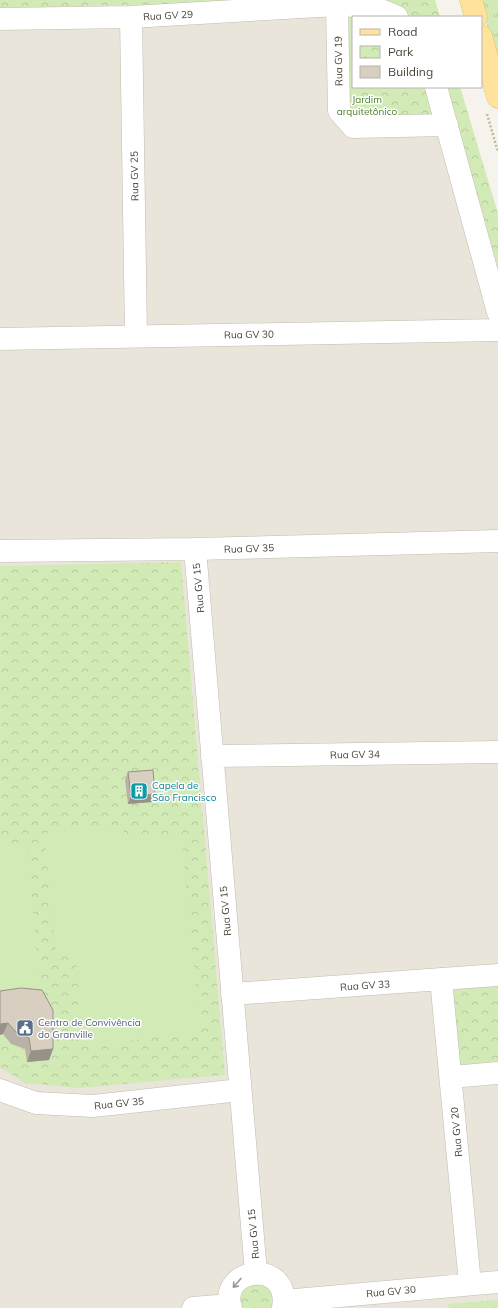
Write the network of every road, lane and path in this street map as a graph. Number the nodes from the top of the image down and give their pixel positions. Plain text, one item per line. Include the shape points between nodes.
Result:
1 (471, 0) edge
2 (337, 5) junction
3 (395, 16) edge
4 (476, 16) edge
5 (131, 17) junction
6 (0, 19) edge
7 (482, 42) edge
8 (436, 88) edge
9 (492, 103) edge
10 (447, 125) junction
11 (498, 152) edge
12 (498, 312) edge
13 (498, 330) edge
14 (136, 336) junction
15 (0, 339) edge
16 (498, 541) edge
17 (195, 549) junction
18 (0, 552) edge
19 (498, 752) edge
20 (212, 756) junction
21 (498, 975) edge
22 (441, 979) junction
23 (232, 994) junction
24 (498, 1073) edge
25 (451, 1077) junction
26 (0, 1090) edge
27 (240, 1090) junction
28 (256, 1273) junction
29 (498, 1282) edge
30 (470, 1284) junction
31 (284, 1304) edge
32 (231, 1306) edge
33 (193, 1308) edge

1 - 4 main road
2 - 3 street via 364,6 384,10
2 - 5 street, Rua GV 29
2 - 10 street, Rua GV 19 via 339,111 353,127
5 - 6 street, Rua GV 29
5 - 14 street, Rua GV 25
7 - 9 main road
8 - 10 street
9 - 11 path
10 - 12 street
13 - 14 street, Rua GV 30
14 - 15 street, Rua GV 30
16 - 17 street, Rua GV 35
17 - 18 street, Rua GV 35
17 - 20 street, Rua GV 15
19 - 20 street, Rua GV 34
20 - 23 street, Rua GV 15
21 - 22 street, Rua GV 33
22 - 23 street, Rua GV 33
22 - 25 street, Rua GV 20
23 - 27 street, Rua GV 15
24 - 25 street
25 - 30 street, Rua GV 20
26 - 27 street, Rua GV 35 via 36,1103 93,1106
27 - 28 street, Rua GV 15
28 - 31 street via 277,1281 284,1294
28 -> 32 street via 248,1274 236,1283 232,1290
29 - 30 street, Rua GV 30
30 - 31 street, Rua GV 30
32 - 33 street

